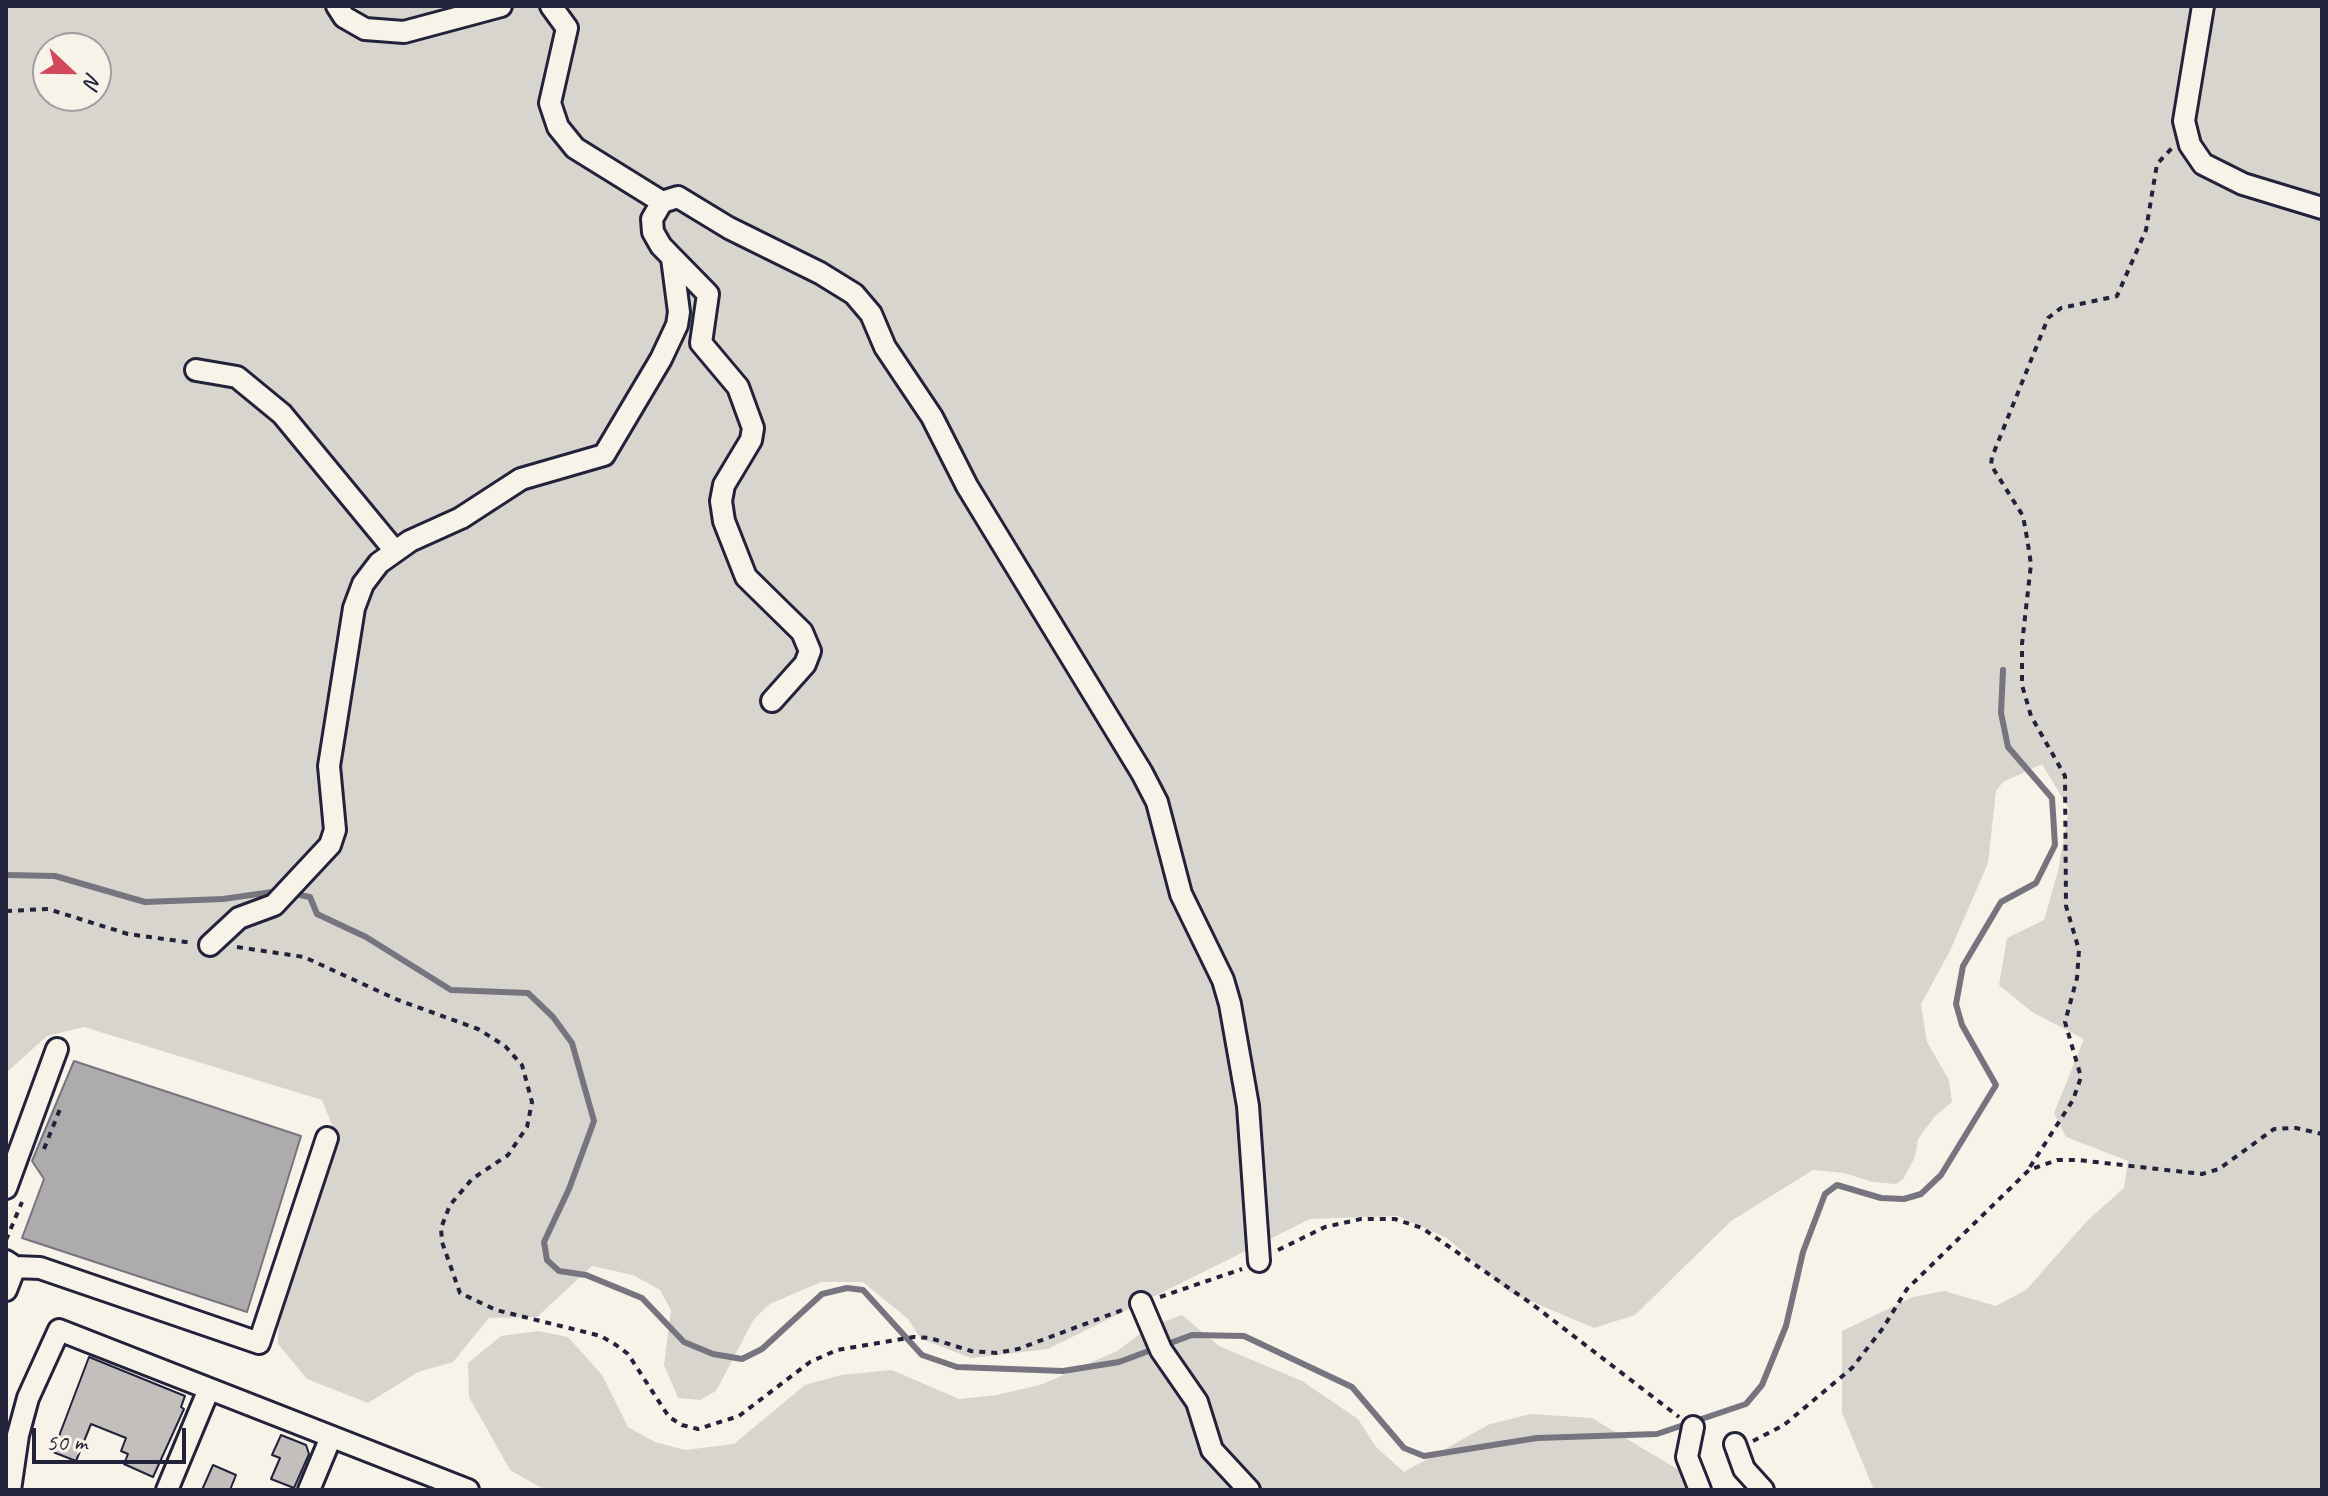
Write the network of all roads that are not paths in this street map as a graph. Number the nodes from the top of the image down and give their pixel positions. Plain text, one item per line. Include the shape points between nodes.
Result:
1 (337, 6) edge
2 (501, 6) edge
3 (551, 6) edge
4 (2203, 6) edge
5 (662, 202) junction
6 (2322, 208) edge
7 (672, 258) junction
8 (196, 370) dead end
9 (395, 551) junction
10 (772, 701) dead end
11 (210, 945) road end
12 (57, 1049) dead end
13 (327, 1138) dead end
14 (6, 1188) edge
15 (1259, 1261) road end
16 (10, 1264) edge
17 (6, 1290) edge
18 (1141, 1303) road end
19 (209, 1389) junction
20 (1693, 1427) road end
21 (331, 1437) junction
22 (1735, 1444) road end
23 (458, 1488) edge
24 (10, 1490) edge
25 (167, 1490) edge
26 (309, 1490) edge
27 (1249, 1490) edge
28 (1700, 1490) edge
29 (1763, 1490) edge

1 - 2 street via 344,17 365,29 404,32
3 - 5 street via 567,28 550,103 558,127 575,148
4 - 6 street via 2184,121 2203,164 2243,184
5 - 7 street via 652,219 653,232
5 - 15 street via 678,197 820,273 863,304 1142,773 1157,802 1181,894 1230,1004 1248,1106
7 - 9 street via 677,325 604,455 521,479 461,518
7 - 10 street via 708,294 701,343 738,387 753,428 724,485 724,521 746,577 802,632 810,651
8 - 9 street via 237,377 282,414
9 - 11 street via 371,573 354,608 329,766 335,830 330,845 274,905 239,918
12 - 14 street
13 - 16 street via 259,1343 40,1268
16 - 17 street
18 - 27 street via 1161,1350 1197,1402 1212,1450
19 - 21 street
19 - 24 street via 59,1330 28,1398
19 - 25 street
20 - 28 street via 1687,1457
21 - 23 street
21 - 26 street
22 - 29 street via 1744,1469

